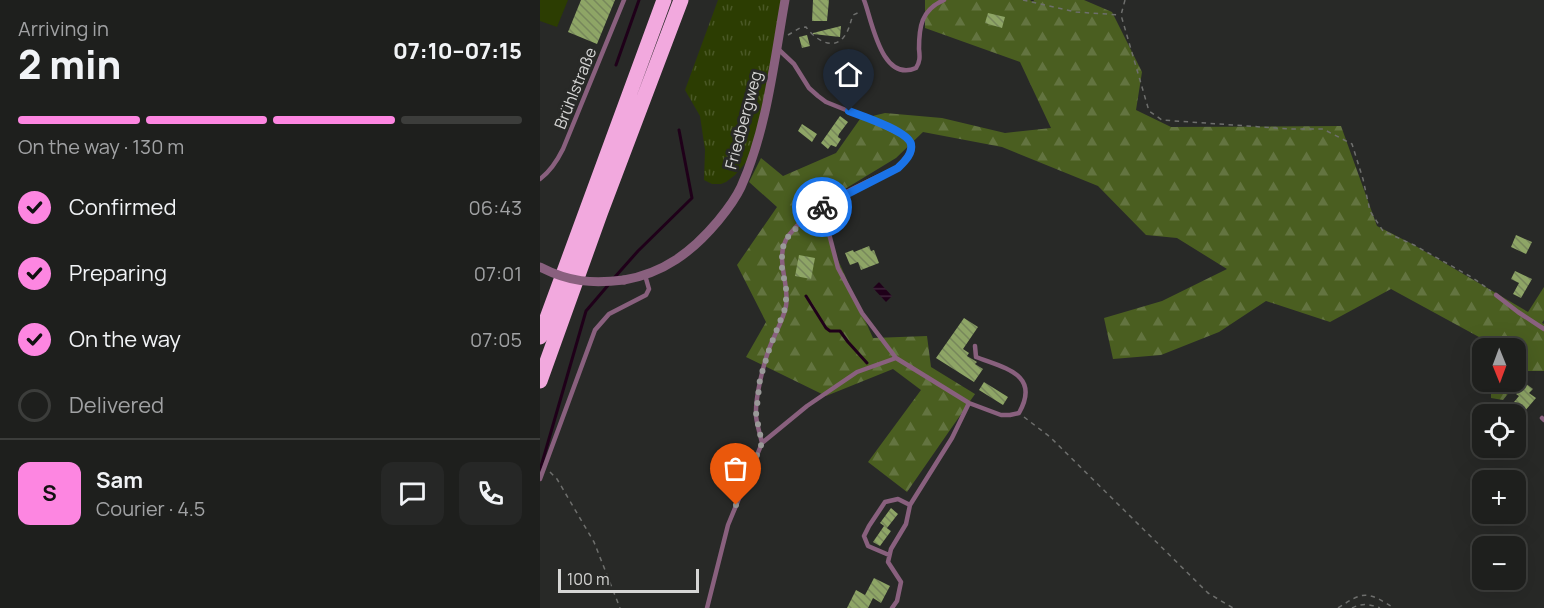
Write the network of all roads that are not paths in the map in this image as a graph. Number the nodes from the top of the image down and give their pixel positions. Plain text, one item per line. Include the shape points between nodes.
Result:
1 (624, 0) edge
2 (664, 0) edge
3 (681, 0) edge
4 (784, 0) edge
5 (864, 0) edge
6 (944, 0) edge
7 (777, 45) junction
8 (540, 179) edge
9 (822, 207) junction
10 (540, 267) edge
11 (645, 275) junction
12 (1496, 295) road end
13 (1544, 329) edge
14 (540, 337) edge
15 (975, 346) dead end
16 (896, 358) junction
17 (540, 381) edge
18 (969, 403) junction
19 (762, 443) junction
20 (540, 479) edge
21 (910, 505) junction
22 (889, 555) junction
23 (707, 608) edge
24 (892, 608) edge

1 - 8 lane, Brühlstraße via 556,163
2 - 14 highway
3 - 17 highway
4 - 7 street, Friedbergweg
5 - 6 lane via 882,53 895,66 908,71 920,62 920,30 926,13
7 - 9 lane via 809,88 826,102 896,131 910,142 910,154 898,168
7 - 11 street, Friedbergweg via 764,115 741,187 699,244
9 - 16 lane via 838,268 862,314
9 - 19 lane via 789,235 782,249 786,306 760,379 756,415
10 - 11 street, Friedbergweg, bridge via 597,283
11 - 20 lane via 649,290 646,296 609,314 595,330
12 - 13 lane
15 - 18 lane via 976,357 1013,371 1023,380 1026,393 1019,413 1010,415
16 - 18 lane
16 - 19 lane via 857,372
18 - 21 lane
19 - 23 lane via 728,525
21 - 22 lane via 906,524
21 - 22 lane via 898,499 885,502 864,536 868,546
22 - 24 lane via 888,562 901,582

